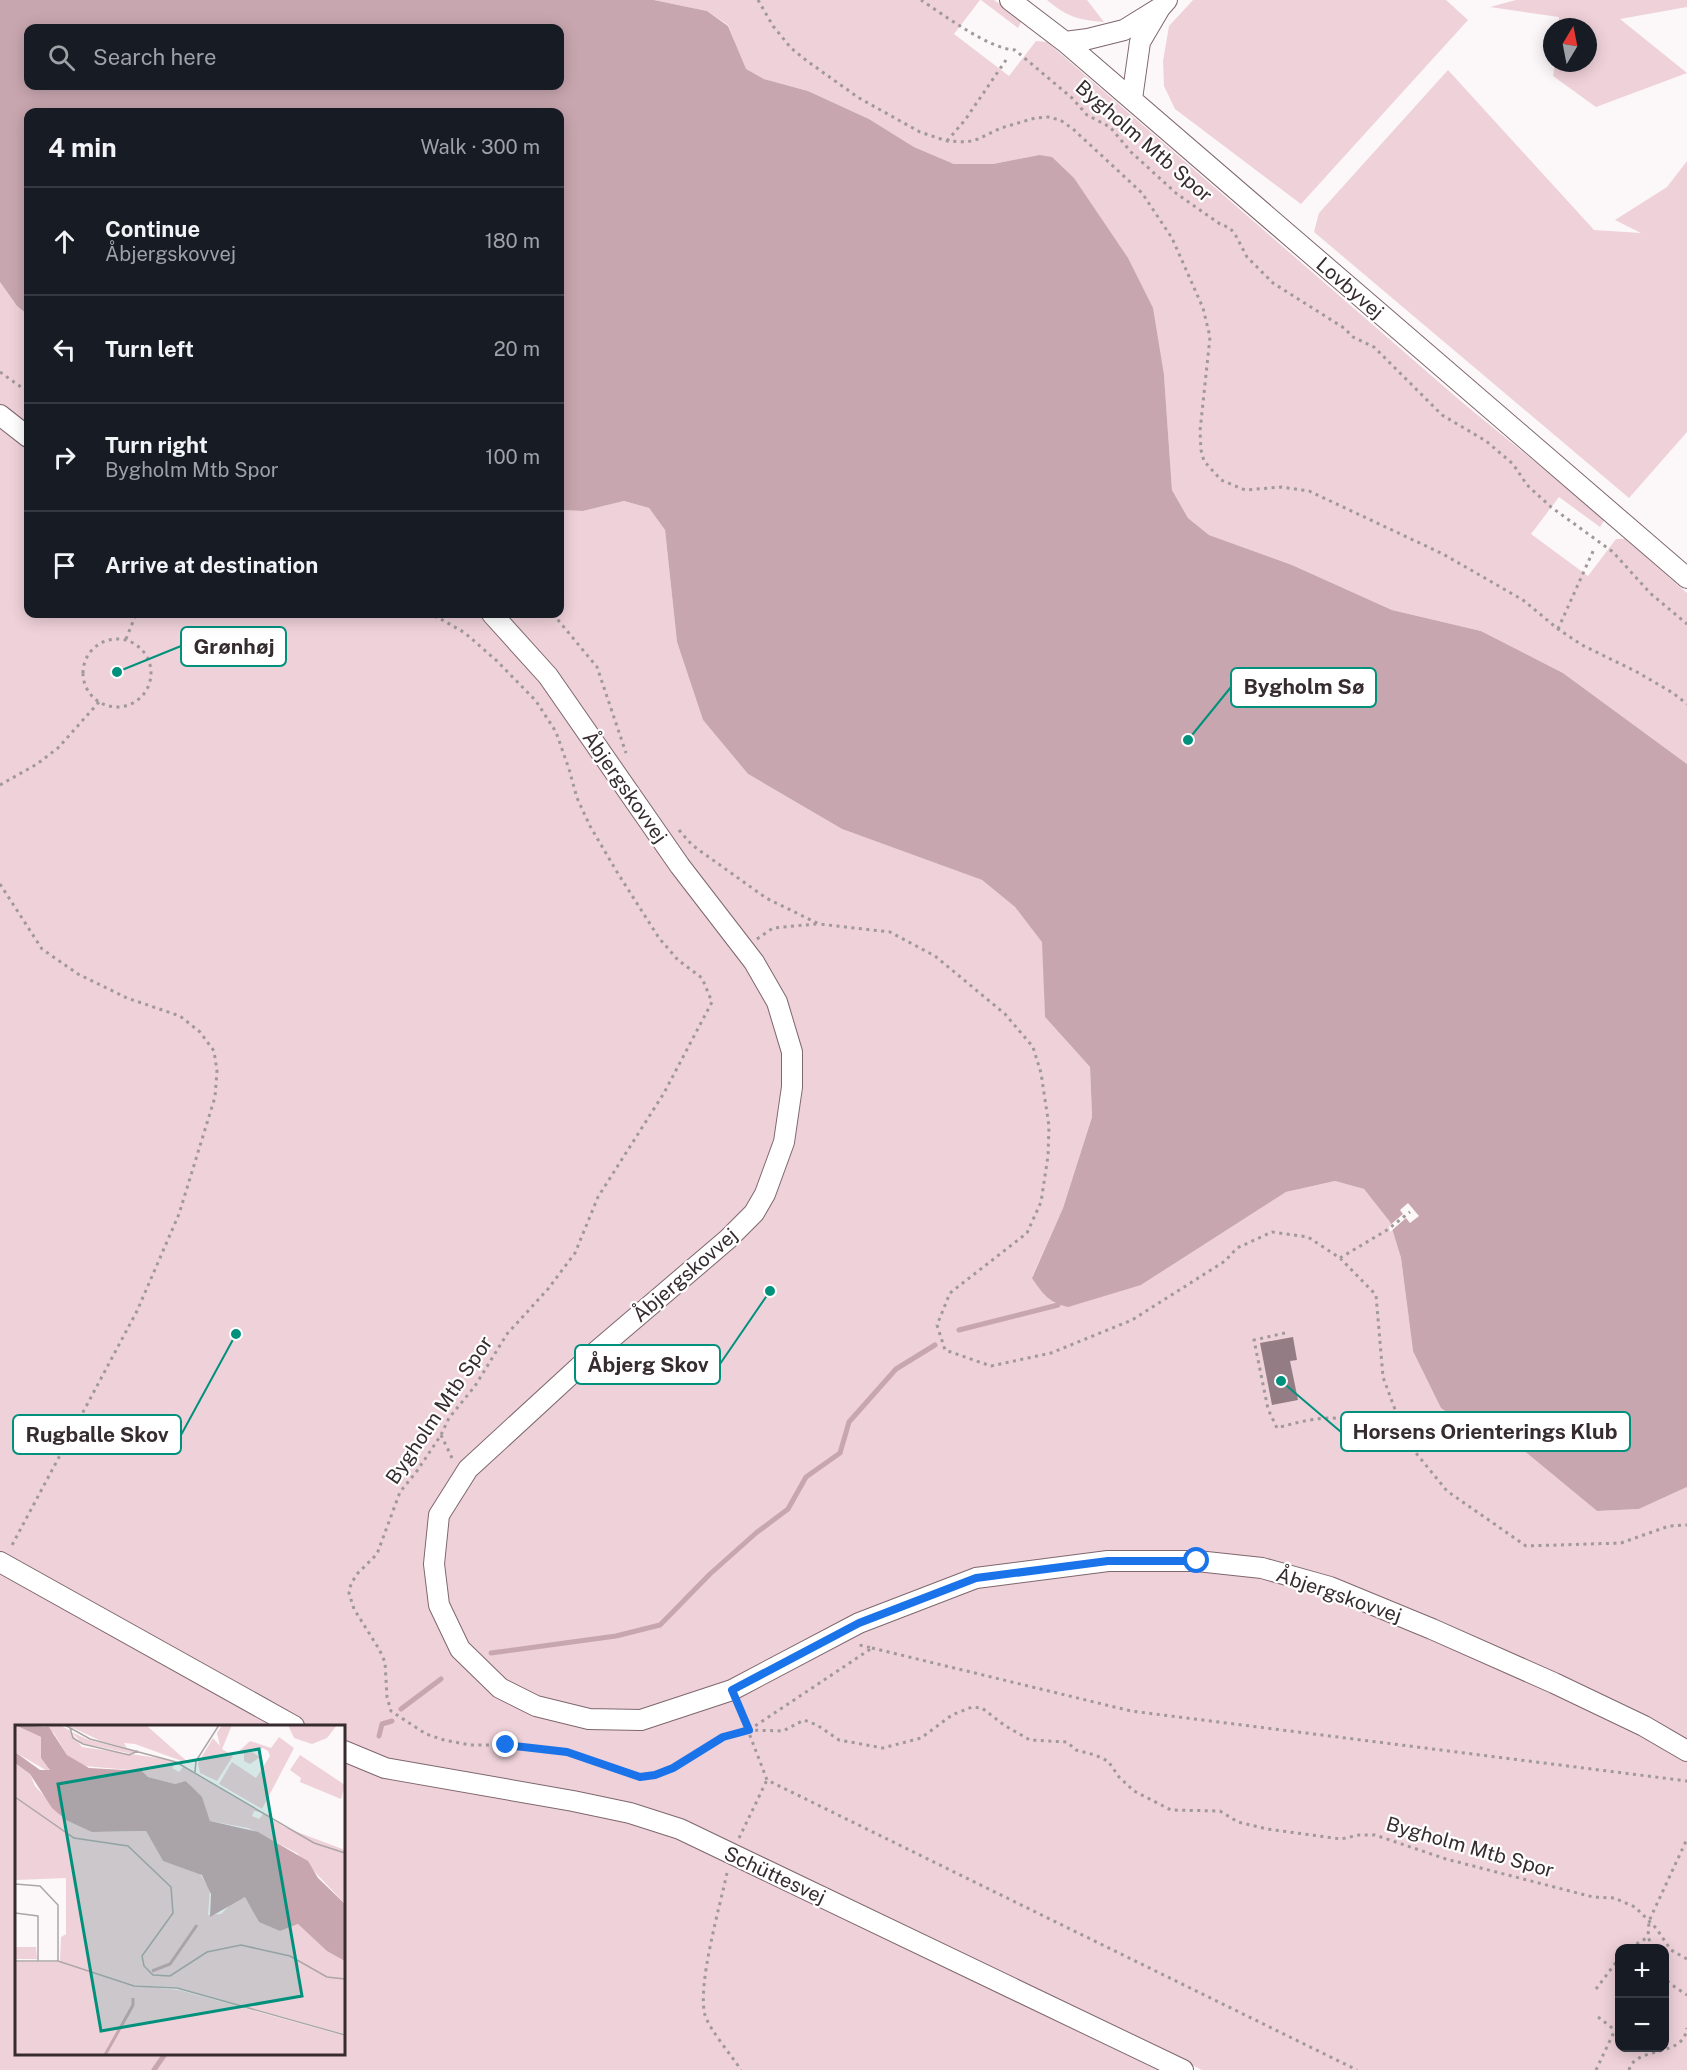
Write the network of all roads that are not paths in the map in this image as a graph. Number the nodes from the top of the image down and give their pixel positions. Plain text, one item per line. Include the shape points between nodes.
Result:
1 (1010, 0) edge
2 (1164, 4) edge
3 (1065, 42) junction
4 (1132, 99) junction
5 (0, 415) edge
6 (24, 434) edge
7 (1687, 578) edge
8 (496, 618) edge
9 (1, 1562) edge
10 (292, 1725) edge
11 (345, 1751) edge
12 (1687, 1751) edge
13 (1183, 2070) edge

1 - 3 street, Lovbyvej
2 - 3 street via 1124,30
2 - 4 street via 1140,42
3 - 4 street, Lovbyvej
4 - 7 street, Lovbyvej
5 - 6 street
8 - 12 street, Åbjergskovvej via 548,676 680,866 754,962 777,1002 792,1052 792,1088 784,1142 754,1213 468,1469 439,1515 434,1564 439,1605 460,1649 500,1688 536,1706 589,1719 641,1720 732,1690 859,1623 976,1578 1108,1561 1197,1561 1262,1568 1330,1587 1594,1702
9 - 10 street
11 - 13 street, Schüttesvej via 385,1768 630,1813 680,1829

